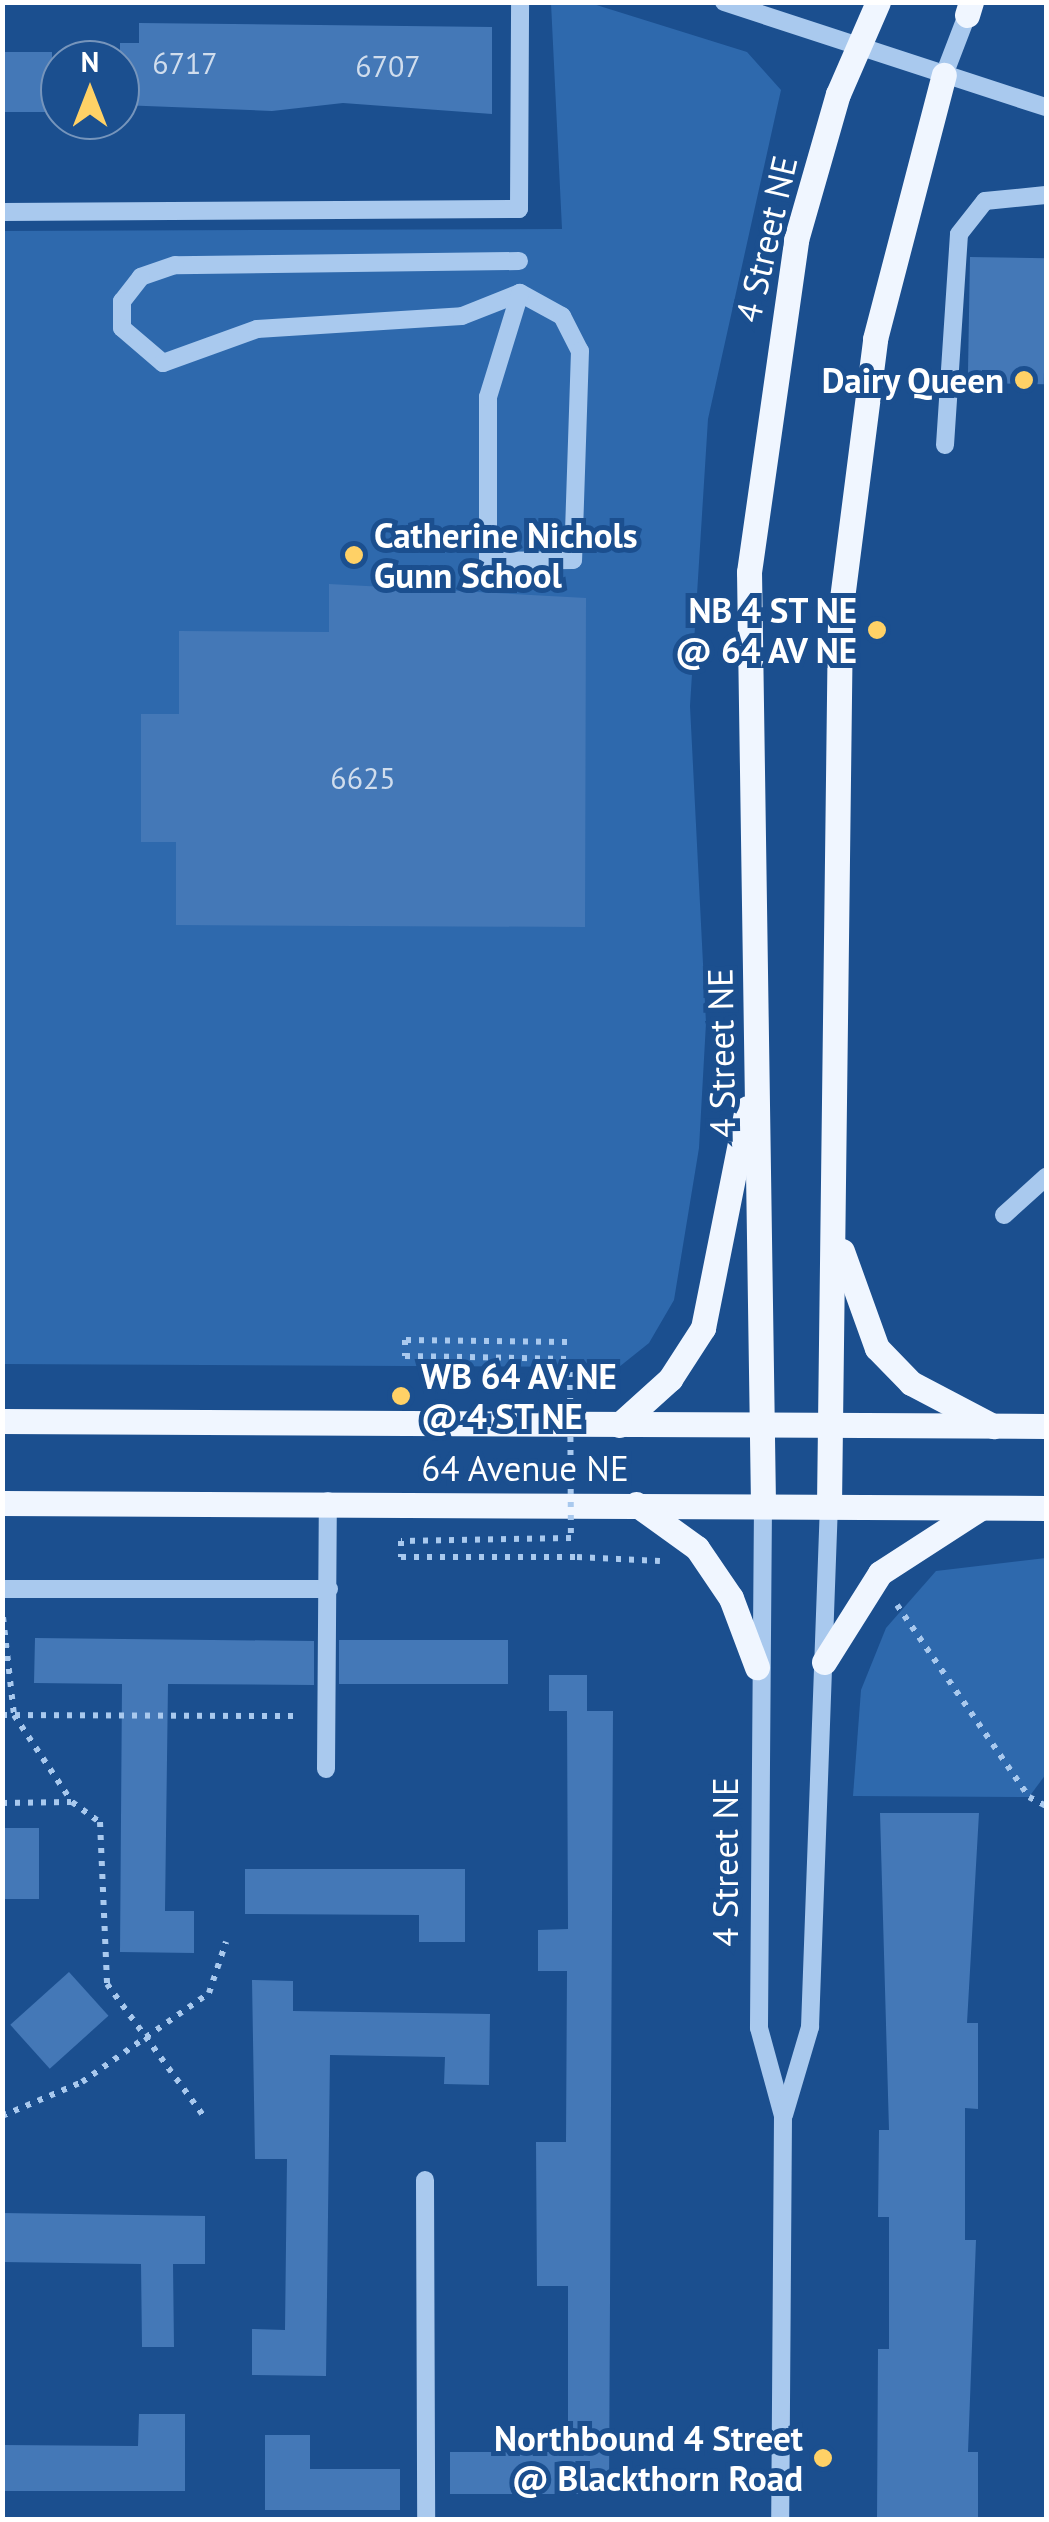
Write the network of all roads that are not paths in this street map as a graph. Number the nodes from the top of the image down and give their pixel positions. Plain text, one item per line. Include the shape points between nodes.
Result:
1 (520, 2) edge
2 (724, 2) edge
3 (878, 2) edge
4 (969, 9) edge
5 (861, 46) junction
6 (944, 75) junction
7 (1046, 107) edge
8 (1046, 195) edge
9 (2, 212) edge
10 (520, 260) dead end
11 (520, 294) junction
12 (945, 446) dead end
13 (757, 1059) junction
14 (1046, 1177) edge
15 (1004, 1216) dead end
16 (836, 1234) junction
17 (2, 1420) edge
18 (619, 1424) junction
19 (764, 1426) junction
20 (1046, 1426) edge
21 (830, 1427) junction
22 (998, 1428) junction
23 (328, 1501) junction
24 (2, 1503) edge
25 (636, 1504) junction
26 (763, 1504) junction
27 (829, 1505) junction
28 (1046, 1508) edge
29 (979, 1509) junction
30 (2, 1589) edge
31 (329, 1589) junction
32 (824, 1662) junction
33 (758, 1667) junction
34 (326, 1768) dead end
35 (784, 2116) junction
36 (425, 2180) dead end
37 (426, 2520) edge
38 (780, 2520) edge

1 - 9 street via 520,209
2 - 5 street
3 - 5 main road, 4 Street NE
4 - 6 street, 4 Street NE
5 - 6 street
5 - 13 main road, 4 Street NE via 796,240 759,461 748,750
6 - 7 street
6 - 16 main road, 4 Street NE via 876,339 840,614
8 - 12 street via 985,202 958,234
10 - 11 street via 175,264 141,277 122,301 122,328 163,362 256,329 462,316
11 - 11 street via 488,397 488,561 573,560 580,351 562,316
13 - 18 main road via 703,1328 670,1378
13 - 19 main road, 4 Street NE
14 - 15 street
16 - 21 main road, 4 Street NE
16 - 22 main road via 878,1348 912,1383
17 - 18 main road, 64 Avenue NE
18 - 19 main road, 64 Avenue NE
19 - 21 main road, 64 Avenue NE
19 - 26 main road, 4 Street NE
20 - 22 main road, 64 Avenue NE
21 - 22 main road, 64 Avenue NE
21 - 27 main road, 4 Street NE
23 - 24 main road, 64 Avenue NE
23 - 25 main road, 64 Avenue NE
23 - 31 street
25 - 26 main road, 64 Avenue NE
25 - 33 main road via 697,1548 731,1598
26 - 27 main road, 64 Avenue NE
26 - 33 street, 4 Street NE
27 - 29 main road, 64 Avenue NE
27 - 32 street, 4 Street NE
28 - 29 main road, 64 Avenue NE
29 - 32 main road via 880,1572
30 - 31 street
31 - 34 street
32 - 35 street, 4 Street NE via 810,2027
33 - 35 street, 4 Street NE via 760,2028
35 - 38 street, 4 Street NE
36 - 37 street

